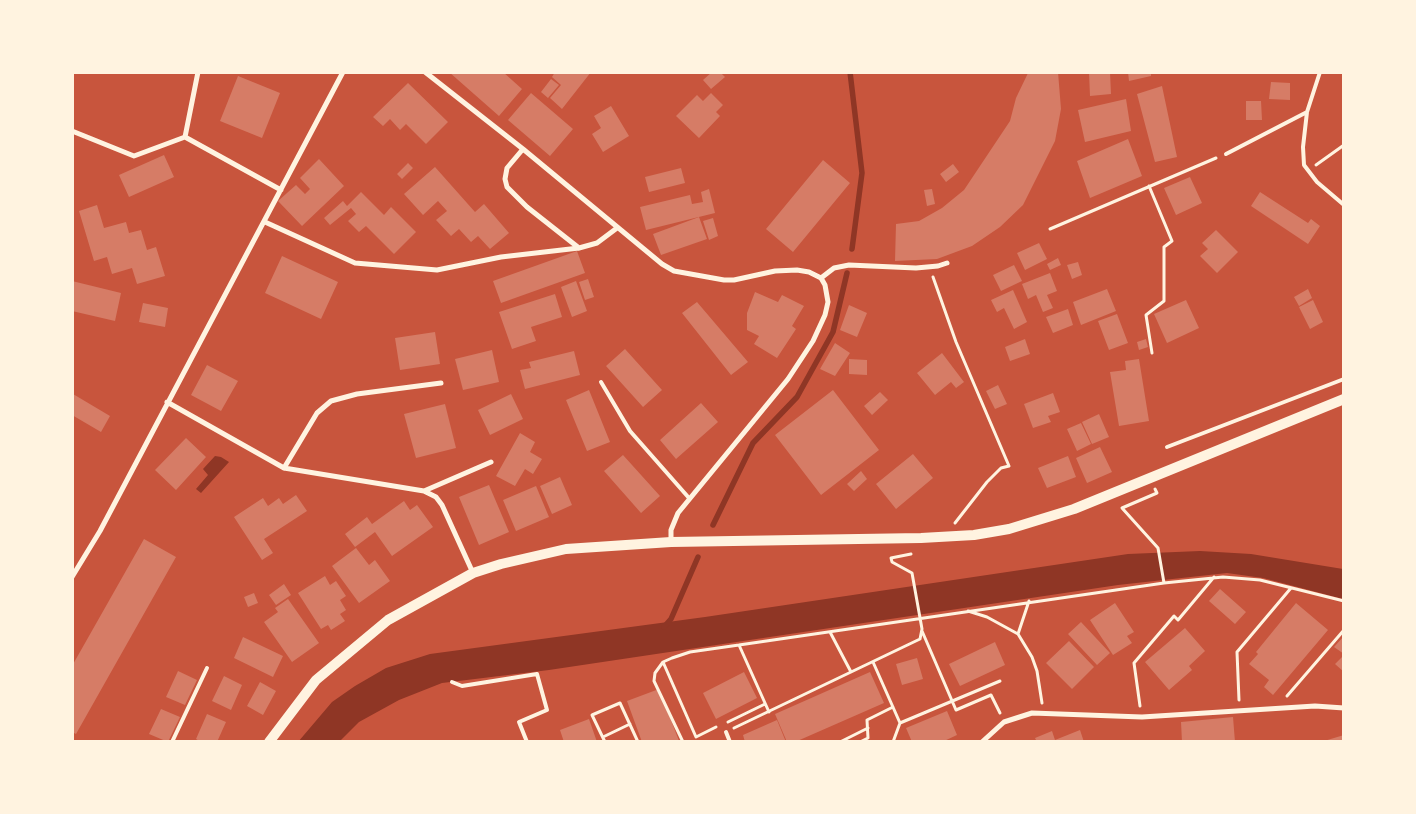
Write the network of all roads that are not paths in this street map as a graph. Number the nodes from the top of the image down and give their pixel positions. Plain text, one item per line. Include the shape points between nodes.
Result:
1 (198, 72) edge
2 (343, 72) edge
3 (425, 72) edge
4 (1320, 72) edge
5 (1308, 112) junction
6 (72, 131) edge
7 (185, 137) junction
8 (523, 149) junction
9 (1226, 154) road end
10 (281, 190) junction
11 (1344, 206) edge
12 (265, 222) junction
13 (617, 228) junction
14 (579, 248) junction
15 (947, 262) dead end
16 (821, 278) junction
17 (1344, 379) edge
18 (601, 382) dead end
19 (442, 383) dead end
20 (1344, 399) edge
21 (167, 402) junction
22 (1167, 447) dead end
23 (491, 462) dead end
24 (284, 468) junction
25 (424, 491) junction
26 (689, 498) junction
27 (671, 542) junction
28 (473, 574) junction
29 (72, 577) edge
30 (207, 668) dead end
31 (452, 682) dead end
32 (1344, 708) edge
33 (726, 732) road end
34 (172, 742) edge
35 (269, 742) edge
36 (527, 742) edge
37 (730, 742) edge
38 (982, 742) edge

1 - 7 street
2 - 10 street
3 - 8 street
4 - 5 lane
5 - 9 lane
5 - 11 lane via 1303,147 1307,172
6 - 7 street via 134,156
7 - 10 street
8 - 13 street
8 - 14 street via 507,168 507,186 527,207
10 - 12 street
12 - 14 street via 355,263 437,270 501,257
12 - 21 street
13 - 14 street via 597,243
13 - 16 street via 649,256 674,271 734,280 797,270
15 - 16 street via 930,268 849,265 834,268
16 - 26 street via 828,302 813,341 788,379
17 - 22 lane
18 - 26 lane via 630,432
19 - 24 street via 356,394 332,402 317,413
20 - 27 main road via 1045,519 1008,529 921,538
21 - 24 street
21 - 29 street via 100,531
23 - 25 street
24 - 25 street
25 - 28 street via 436,497 442,505
26 - 27 street via 673,521
27 - 28 main road via 566,549
28 - 35 main road via 388,620 316,680
30 - 34 lane
31 - 36 lane via 462,686 538,674 547,710 519,722
32 - 38 street via 1315,706 1142,717 1018,716 1004,722
33 - 37 lane

